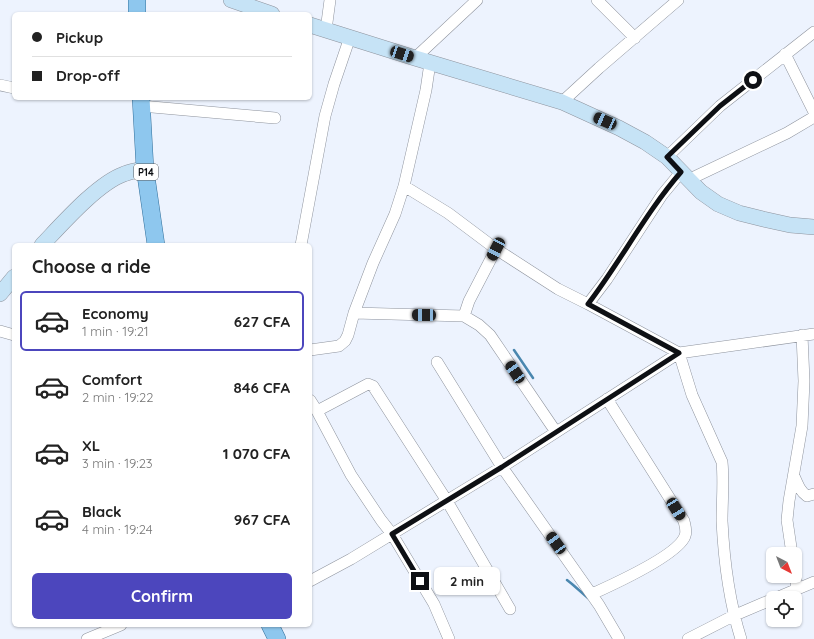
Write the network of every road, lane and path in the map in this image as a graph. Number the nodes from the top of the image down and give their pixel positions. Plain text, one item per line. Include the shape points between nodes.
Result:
1 (137, 0) edge
2 (231, 0) edge
3 (330, 0) edge
4 (476, 0) edge
5 (597, 0) edge
6 (678, 0) edge
7 (137, 12) edge
8 (266, 12) edge
9 (312, 26) edge
10 (326, 30) junction
11 (814, 32) edge
12 (350, 37) junction
13 (635, 38) junction
14 (786, 54) junction
15 (415, 58) junction
16 (430, 63) junction
17 (0, 85) edge
18 (12, 88) edge
19 (141, 102) edge
20 (562, 102) junction
21 (814, 112) edge
22 (814, 117) edge
23 (275, 118) dead end
24 (667, 157) junction
25 (145, 168) junction
26 (685, 176) junction
27 (404, 186) junction
28 (814, 227) edge
29 (44, 243) edge
30 (156, 243) edge
31 (301, 243) edge
32 (496, 249) junction
33 (12, 279) edge
34 (0, 294) edge
35 (588, 304) junction
36 (354, 313) junction
37 (464, 316) junction
38 (0, 331) edge
39 (12, 334) edge
40 (814, 334) edge
41 (802, 336) junction
42 (312, 350) edge
43 (679, 353) junction
44 (437, 362) dead end
45 (607, 399) junction
46 (312, 403) edge
47 (317, 411) junction
48 (556, 432) junction
49 (502, 467) junction
50 (794, 476) junction
51 (814, 494) edge
52 (447, 501) junction
53 (392, 534) junction
54 (791, 547) edge
55 (312, 580) edge
56 (814, 582) edge
57 (796, 583) edge
58 (797, 589) junction
59 (792, 591) edge
60 (592, 594) junction
61 (766, 602) edge
62 (510, 609) dead end
63 (733, 616) junction
64 (118, 627) edge
65 (271, 627) edge
66 (108, 635) edge
67 (87, 639) edge
68 (277, 639) edge
69 (449, 639) edge
70 (619, 639) edge
71 (688, 639) edge
72 (741, 639) edge

1 - 7 main road
2 - 8 street
3 - 10 street
4 - 15 street
5 - 13 street
6 - 13 street
9 - 10 street
10 - 12 street
11 - 14 street
12 - 15 street
12 - 31 street via 325,116
13 - 20 street
14 - 21 street
14 - 24 street via 720,106
15 - 16 street
16 - 20 street
16 - 27 street
17 - 18 street
19 - 23 street
19 - 25 main road, P14
20 - 24 street via 619,128
22 - 26 street via 787,133
24 - 26 street
25 - 29 street via 123,174 108,183
25 - 30 main road, P14
26 - 28 street via 718,204 739,213 790,225
26 - 35 street via 662,195
27 - 32 street via 448,213
27 - 36 street
32 - 35 street via 558,289
32 - 37 street
33 - 34 street
35 - 43 street
36 - 37 street
36 - 42 street via 345,341 339,346
37 - 48 street via 490,335
38 - 39 street
40 - 41 street
41 - 43 street
41 - 50 street via 802,426
43 - 45 street
43 - 63 street via 692,395 722,462 722,519
44 - 49 street
45 - 48 street
45 - 60 street via 684,521 686,532 683,540 659,560
46 - 47 street
47 - 52 street via 371,384
47 - 53 street via 351,475
48 - 49 street
49 - 52 street
49 - 60 street
50 - 51 street via 803,493 807,496
50 - 54 street via 787,520
52 - 53 street
52 - 62 street
53 - 55 street
53 - 69 street via 434,604
56 - 58 street
57 - 58 street
58 - 59 street
60 - 70 street
61 - 63 street
63 - 71 street
63 - 72 street
64 - 66 street
65 - 68 main road
66 - 67 street

